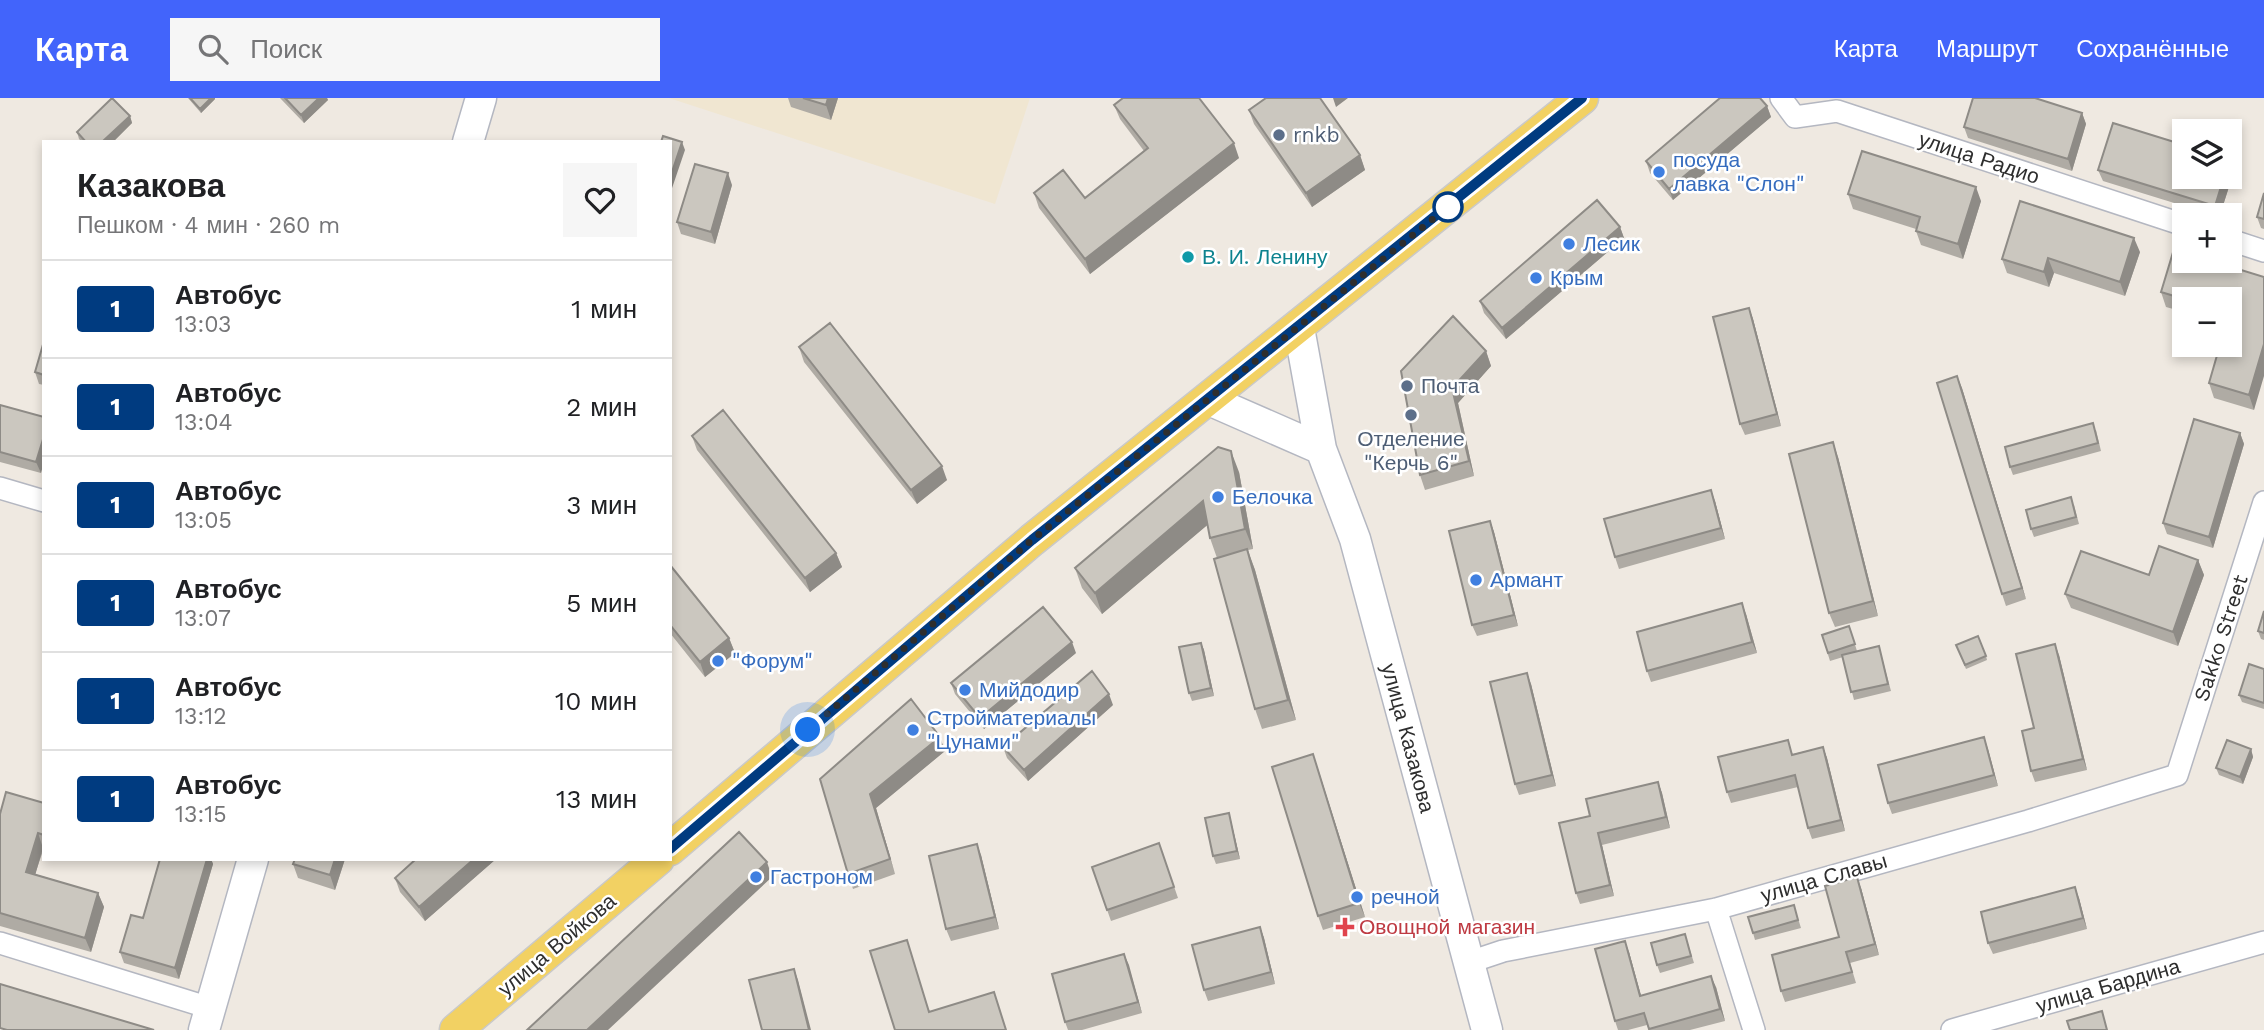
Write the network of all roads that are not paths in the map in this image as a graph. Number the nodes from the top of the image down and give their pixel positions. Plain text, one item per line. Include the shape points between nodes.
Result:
1 (481, 98) edge
2 (1582, 98) edge
3 (1781, 98) edge
4 (469, 140) edge
5 (2172, 221) edge
6 (2242, 244) edge
7 (2264, 251) edge
8 (1299, 328) junction
9 (1209, 400) junction
10 (1321, 449) junction
11 (0, 488) edge
12 (42, 500) edge
13 (2264, 502) edge
14 (2177, 775) joint
15 (672, 847) edge
16 (252, 861) edge
17 (656, 861) edge
18 (1716, 909) junction
19 (2264, 942) edge
20 (0, 943) edge
21 (1467, 963) junction
22 (207, 1019) edge
23 (456, 1030) edge
24 (1487, 1030) edge
25 (1754, 1030) edge
26 (1952, 1030) edge

1 - 4 main road
2 - 8 main road
3 - 5 street, улица Радио via 1795,117 1837,111
6 - 7 street
8 - 9 main road
8 - 10 main road, улица Казакова
9 - 10 main road
9 - 15 main road via 1032,540
10 - 21 main road, улица Казакова via 1355,539
11 - 12 street
13 - 14 street, Sakko Street
14 - 18 street, улица Славы
16 - 22 main road
17 - 23 main road, улица Войкова
18 - 21 street, улица Славы via 1503,951
18 - 25 street
19 - 26 street, улица Бардина
20 - 22 street
21 - 24 main road, улица Казакова

